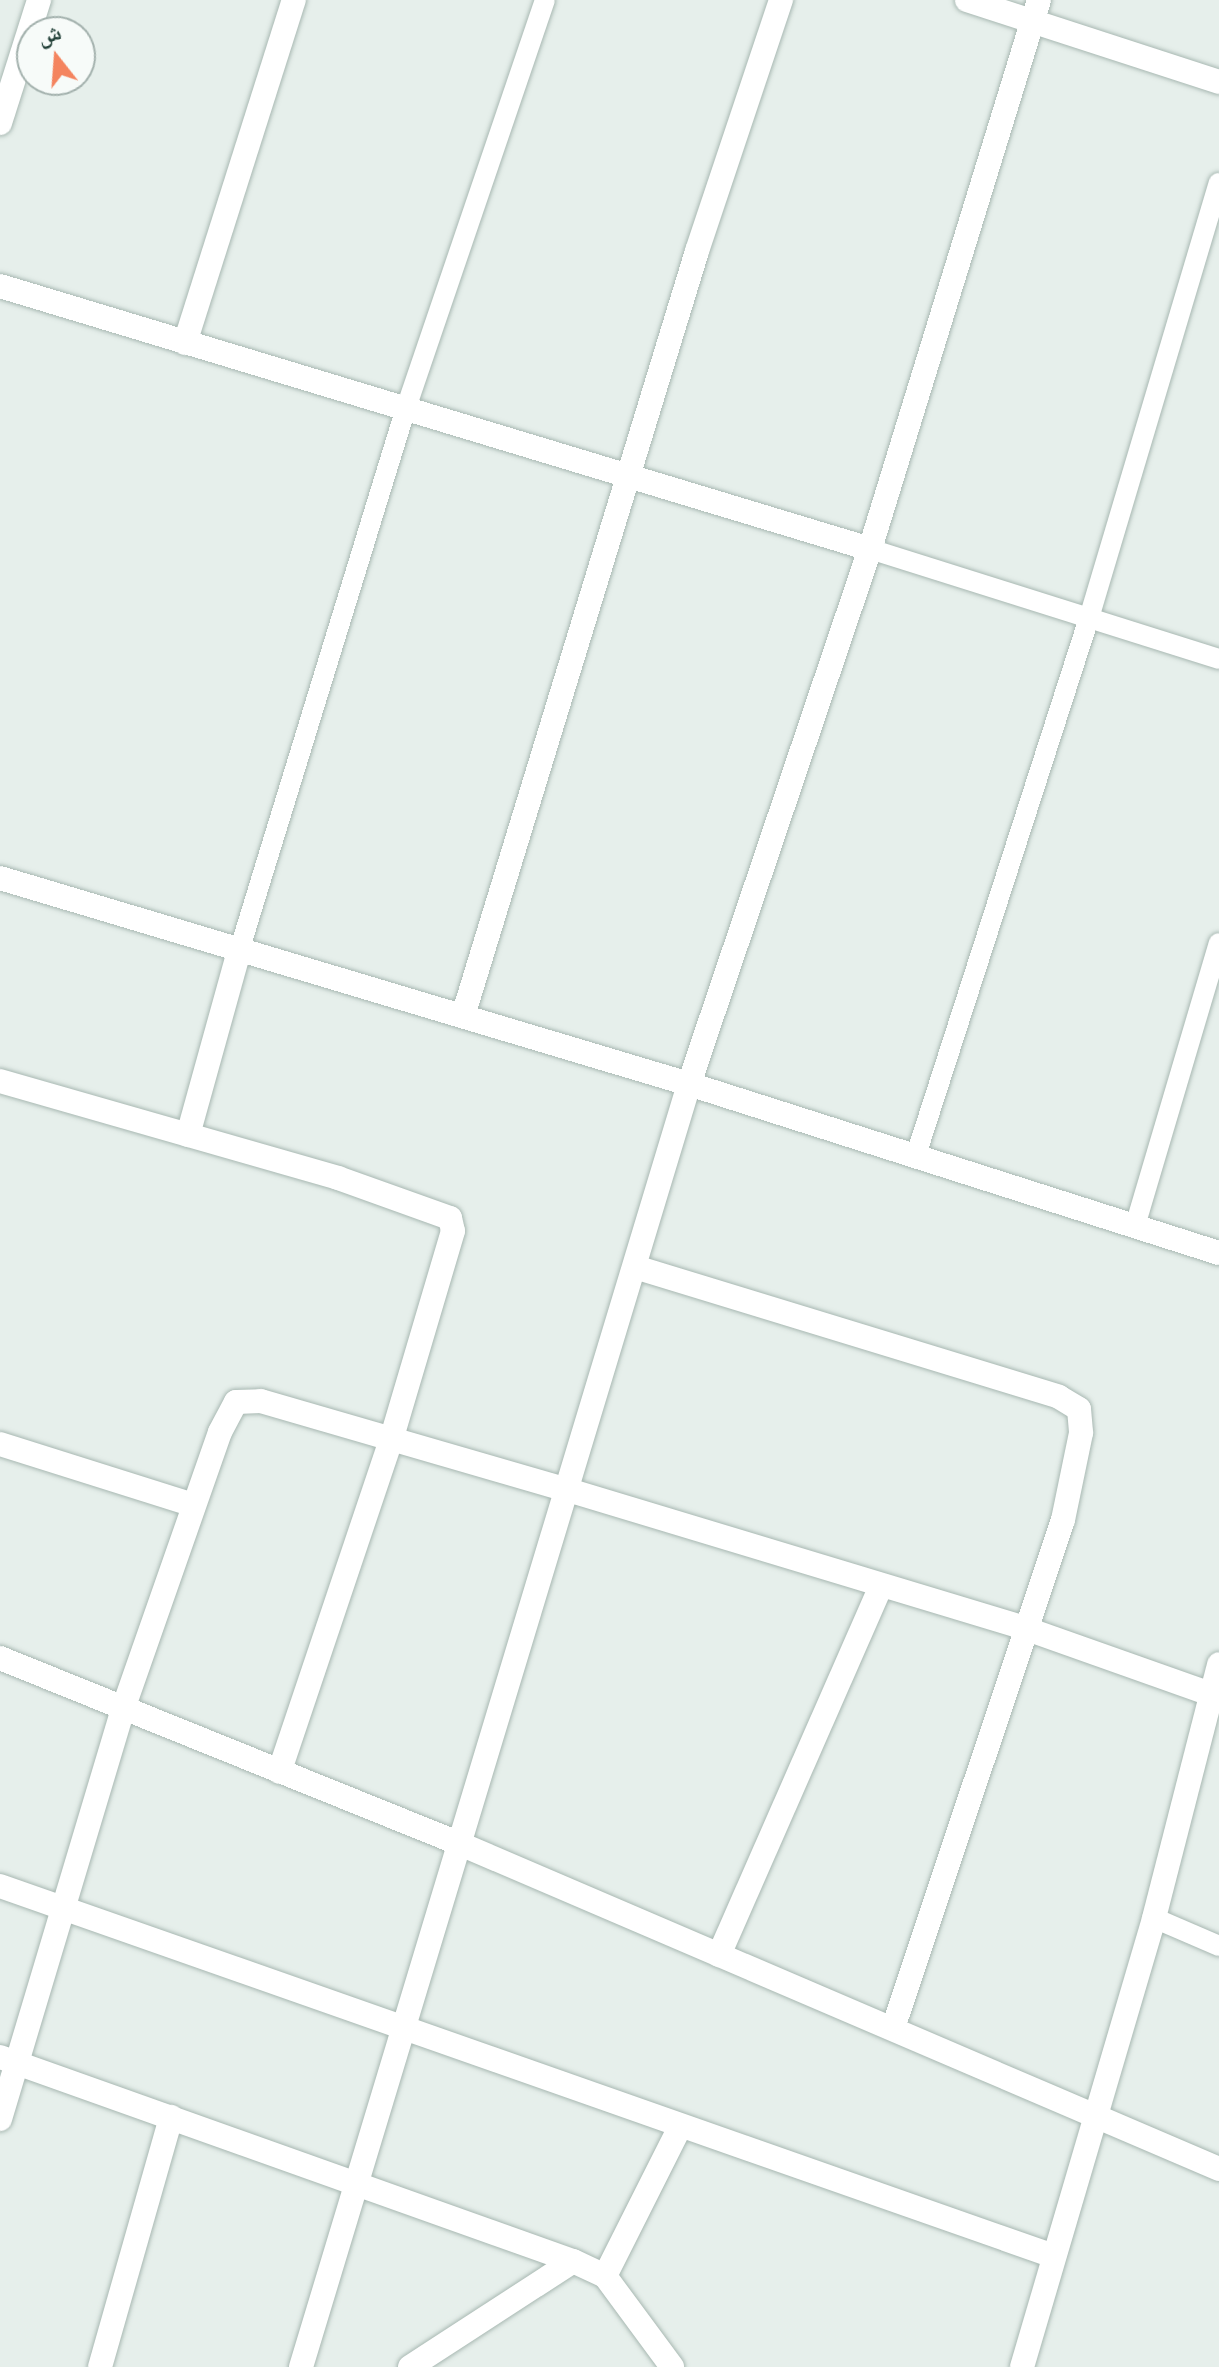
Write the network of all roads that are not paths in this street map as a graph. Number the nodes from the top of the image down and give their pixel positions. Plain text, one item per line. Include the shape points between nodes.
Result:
1 (39, 0) edge
2 (294, 0) edge
3 (545, 0) edge
4 (781, 0) edge
5 (967, 0) edge
6 (1036, 10) edge
7 (1219, 82) edge
8 (0, 123) edge
9 (1219, 183) edge
10 (0, 286) edge
11 (185, 343) junction
12 (405, 411) junction
13 (631, 478) junction
14 (870, 549) junction
15 (1089, 618) junction
16 (1219, 659) edge
17 (0, 878) edge
18 (1219, 943) edge
19 (240, 948) junction
20 (463, 1016) junction
21 (0, 1081) edge
22 (689, 1084) junction
23 (188, 1135) junction
24 (916, 1155) junction
25 (1135, 1226) junction
26 (1219, 1253) edge
27 (635, 1267) junction
28 (391, 1440) junction
29 (0, 1444) edge
30 (568, 1490) junction
31 (194, 1505) junction
32 (881, 1586) junction
33 (1027, 1629) junction
34 (0, 1658) edge
35 (1219, 1664) edge
36 (1215, 1695) edge
37 (123, 1709) junction
38 (279, 1772) junction
39 (458, 1843) junction
40 (0, 1886) edge
41 (61, 1908) junction
42 (1154, 1918) junction
43 (1219, 1946) edge
44 (719, 1955) junction
45 (893, 2028) junction
46 (400, 2031) junction
47 (8, 2060) edge
48 (1096, 2115) junction
49 (171, 2117) junction
50 (0, 2119) edge
51 (680, 2127) junction
52 (1219, 2169) edge
53 (358, 2181) junction
54 (1051, 2255) junction
55 (573, 2261) junction
56 (605, 2276) junction
57 (100, 2367) edge
58 (301, 2367) edge
59 (410, 2367) edge
60 (672, 2367) edge
61 (1022, 2367) edge

1 - 8 street
2 - 11 street
3 - 12 lane
4 - 13 street via 697,251
5 - 6 street
6 - 7 street
6 - 14 street
9 - 15 lane
10 - 11 street
11 - 12 street
12 - 13 street
12 - 19 lane
13 - 14 street
13 - 20 street
14 - 15 lane
14 - 22 street
15 - 16 lane
15 - 24 lane
17 - 19 street
18 - 25 lane
19 - 20 street
19 - 23 street
20 - 22 street
21 - 23 street
22 - 24 street
22 - 27 street
23 - 28 street via 412,1201 450,1218 453,1231
24 - 25 street
25 - 26 street
27 - 30 street
27 - 33 street via 1072,1401 1081,1417 1074,1475
28 - 30 street
28 - 31 street via 261,1401 236,1402
28 - 38 street
29 - 31 street
30 - 32 street
30 - 39 street
31 - 37 street
32 - 33 street
32 - 44 street
33 - 36 street
33 - 45 street
34 - 37 street
35 - 36 street
36 - 42 street
37 - 38 street
37 - 41 street
38 - 39 street
39 - 44 street
39 - 46 street
40 - 41 street
41 - 46 street
41 - 47 street
42 - 43 lane
42 - 48 street
44 - 45 street
45 - 48 street
46 - 51 street
46 - 53 street
47 - 49 street
47 - 50 street
48 - 52 street
48 - 54 street
49 - 53 street
49 - 57 street
51 - 54 street
51 - 56 street
53 - 55 street
53 - 58 street
54 - 61 street
55 - 56 street
55 - 59 street
56 - 60 street

